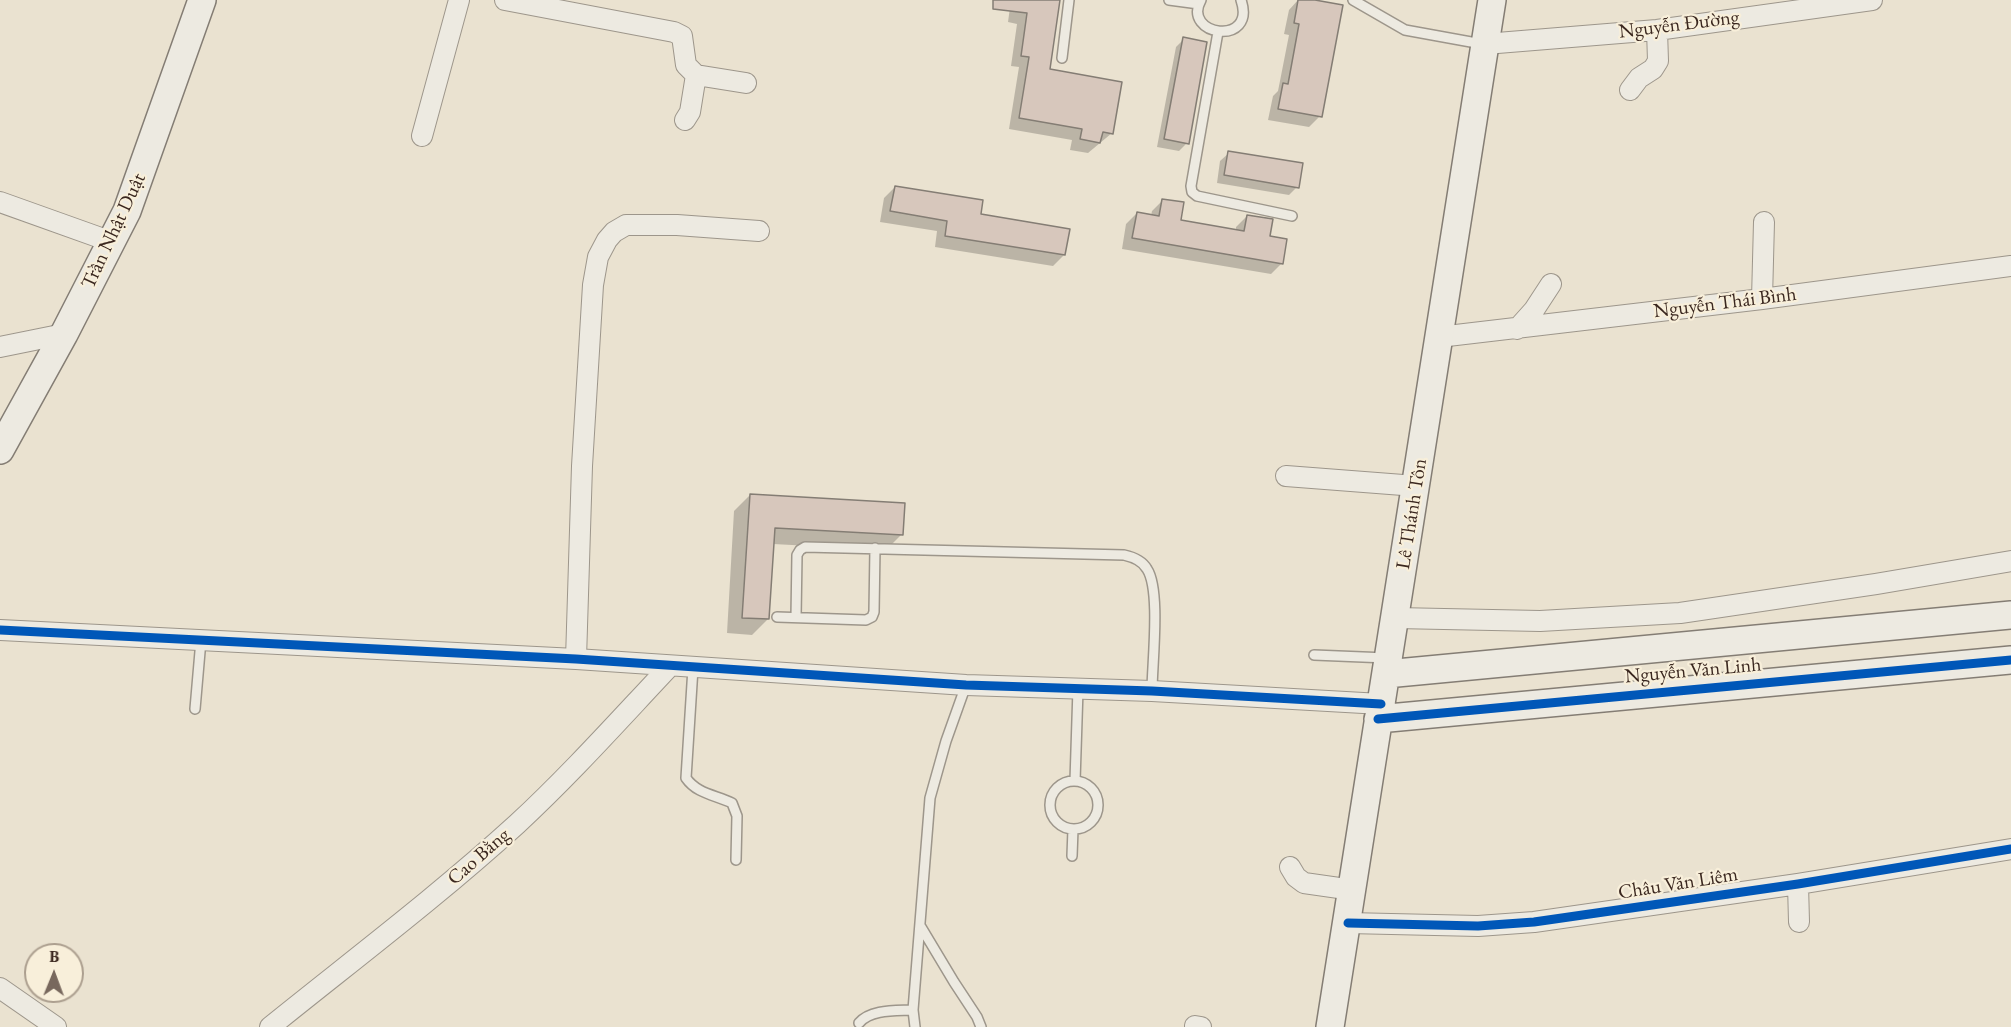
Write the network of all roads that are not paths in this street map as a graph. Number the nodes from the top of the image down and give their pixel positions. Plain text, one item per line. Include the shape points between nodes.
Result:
1 (202, 0) edge
2 (459, 0) edge
3 (505, 0) edge
4 (1069, 0) edge
5 (1169, 0) edge
6 (1241, 0) edge
7 (1353, 0) edge
8 (1492, 0) edge
9 (1872, 0) edge
10 (1200, 2) edge
11 (1658, 30) junction
12 (1218, 32) junction
13 (1485, 44) junction
14 (1062, 58) dead end
15 (696, 75) junction
16 (746, 83) dead end
17 (1630, 90) dead end
18 (685, 120) dead end
19 (422, 136) dead end
20 (0, 202) edge
21 (1292, 216) dead end
22 (1764, 222) dead end
23 (759, 231) dead end
24 (112, 242) junction
25 (2011, 266) edge
26 (1551, 284) dead end
27 (1762, 299) junction
28 (1517, 329) junction
29 (64, 334) junction
30 (1439, 337) junction
31 (0, 347) edge
32 (0, 450) edge
33 (1286, 476) dead end
34 (1416, 486) junction
35 (875, 548) junction
36 (2011, 561) edge
37 (2011, 615) edge
38 (777, 617) dead end
39 (796, 617) junction
40 (1396, 618) junction
41 (0, 630) edge
42 (201, 640) junction
43 (1314, 655) dead end
44 (576, 659) junction
45 (2011, 660) edge
46 (670, 666) junction
47 (1387, 666) junction
48 (693, 668) junction
49 (966, 685) junction
50 (1078, 689) junction
51 (1152, 692) junction
52 (195, 709) dead end
53 (1380, 711) junction
54 (1075, 781) junction
55 (1073, 829) junction
56 (2011, 849) edge
57 (1072, 856) dead end
58 (736, 860) dead end
59 (1290, 867) dead end
60 (1798, 884) junction
61 (1353, 890) junction
62 (1799, 922) dead end
63 (1348, 923) junction
64 (921, 927) junction
65 (0, 988) edge
66 (914, 1010) junction
67 (859, 1023) dead end
68 (56, 1027) edge
69 (270, 1027) edge
70 (915, 1027) edge
71 (981, 1027) edge
72 (1330, 1027) edge

1 - 24 street, Trần Nhật Duật via 127,211
2 - 19 street
3 - 15 street via 679,34 686,65
4 - 14 lane
5 - 10 lane
6 - 12 lane via 1244,7 1237,26
7 - 13 lane via 1405,30
8 - 13 street, Lê Thánh Tôn
9 - 11 street, Nguyễn Đường
10 - 12 lane via 1201,21
11 - 13 street, Nguyễn Đường
11 - 17 street via 1658,61
12 - 21 lane via 1192,192
13 - 30 street, Lê Thánh Tôn
15 - 16 street
15 - 18 street
20 - 24 street
22 - 27 street
23 - 44 street via 626,225 606,240 598,257 582,466
24 - 29 street, Trần Nhật Duật
25 - 27 street, Nguyễn Thái Bình
26 - 28 street
27 - 28 street, Nguyễn Thái Bình
28 - 30 street, Nguyễn Thái Bình
29 - 31 street
29 - 32 street, Trần Nhật Duật
30 - 34 street, Lê Thánh Tôn
33 - 34 street
34 - 40 street, Lê Thánh Tôn
35 - 39 lane via 800,550
35 - 39 lane via 872,617
35 - 51 lane via 1137,558 1152,579
36 - 40 street via 1680,613 1540,621
37 - 47 street, Nguyễn Văn Linh
38 - 39 lane
40 - 47 street, Lê Thánh Tôn
41 - 42 street
42 - 44 street
42 - 52 lane
43 - 47 lane
44 - 46 street
45 - 53 street, Nguyễn Văn Linh
46 - 48 street
46 - 69 street, Cao Bằng via 516,825
47 - 53 street, Lê Thánh Tôn
48 - 49 street
48 - 58 lane via 686,778 705,794 732,803 736,816
49 - 50 street
49 - 64 lane via 930,798
50 - 51 street
50 - 54 lane
51 - 53 street
53 - 61 street, Lê Thánh Tôn
54 - 55 lane via 1058,788 1050,804 1056,821
54 - 55 lane via 1092,789 1098,806 1090,823
55 - 57 lane
56 - 60 street, Châu Văn Liêm
59 - 61 street via 1304,883
60 - 62 street
60 - 63 street, Châu Văn Liêm via 1534,922 1478,926
61 - 63 street, Lê Thánh Tôn
63 - 72 street, Lê Thánh Tôn
64 - 66 lane
64 - 71 lane
65 - 68 street
66 - 67 lane via 868,1016
66 - 70 lane

